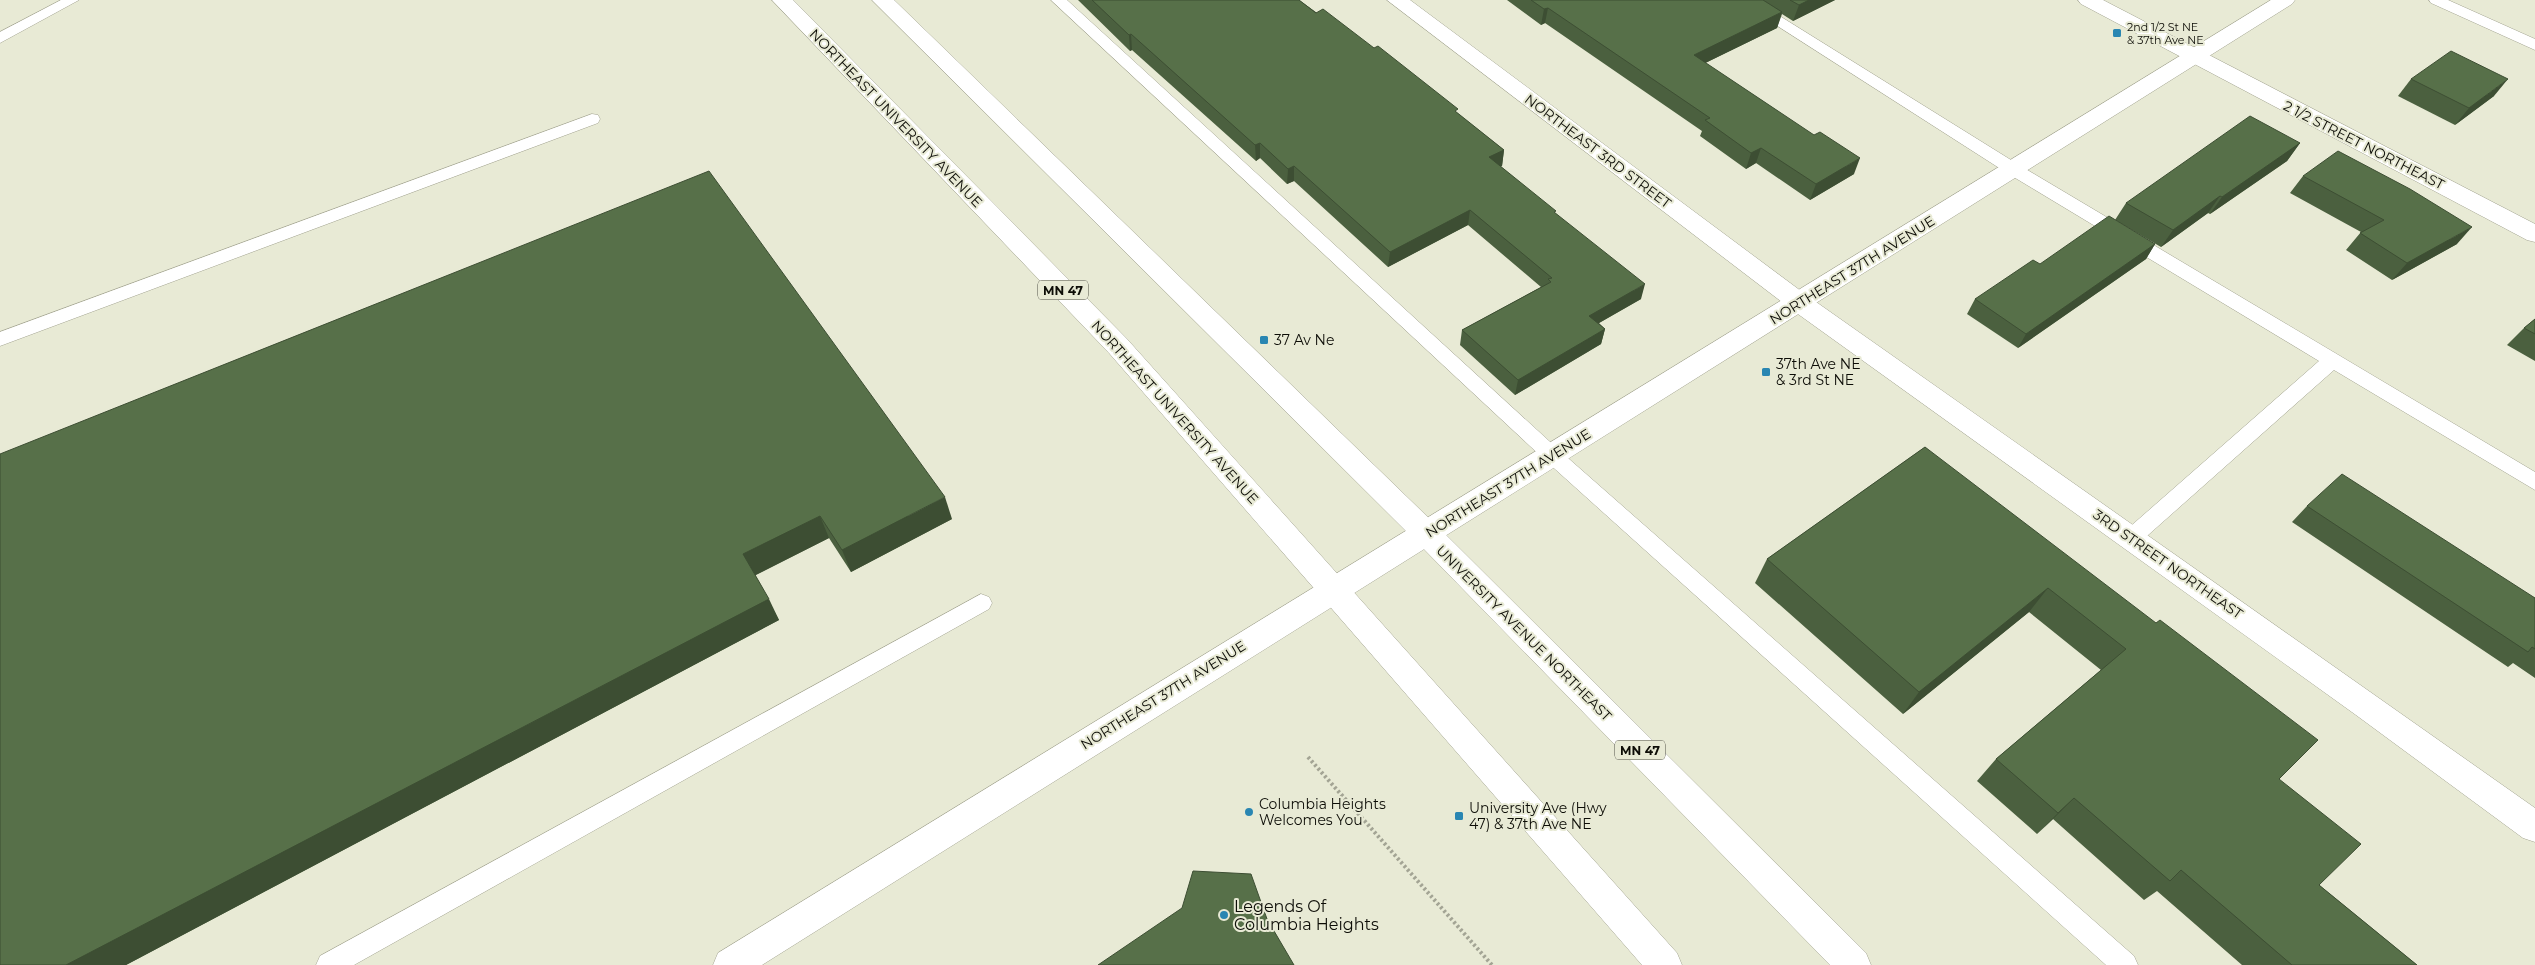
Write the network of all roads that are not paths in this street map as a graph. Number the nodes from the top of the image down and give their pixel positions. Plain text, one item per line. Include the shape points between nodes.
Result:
1 (72, 0) edge
2 (782, 0) edge
3 (882, 0) edge
4 (1058, 0) edge
5 (1397, 0) edge
6 (1744, 0) edge
7 (2088, 0) edge
8 (2285, 0) edge
9 (2436, 0) edge
10 (0, 38) edge
11 (2535, 45) edge
12 (2194, 57) junction
13 (592, 119) dead end
14 (2013, 169) junction
15 (2535, 234) edge
16 (1800, 303) junction
17 (0, 339) edge
18 (2333, 360) junction
19 (1553, 456) junction
20 (2535, 482) edge
21 (1427, 534) junction
22 (2131, 538) junction
23 (1335, 590) junction
24 (981, 603) dead end
25 (2535, 827) edge
26 (330, 965) edge
27 (730, 965) edge
28 (1665, 965) edge
29 (1854, 965) edge
30 (2126, 965) edge

1 - 10 lane
2 - 23 street, NORTHEAST UNIVERSITY AVENUE / MN 47 via 1118,346
3 - 21 street, MN 47
4 - 19 lane
5 - 16 street, NORTHEAST 3RD STREET
6 - 14 lane
7 - 12 street, 2 1/2 STREET NORTHEAST
8 - 12 street, NORTHEAST 37TH AVENUE
9 - 11 lane
12 - 14 street, NORTHEAST 37TH AVENUE
12 - 15 street, 2 1/2 STREET NORTHEAST
13 - 17 lane
14 - 16 street, NORTHEAST 37TH AVENUE
14 - 18 lane
16 - 19 street, NORTHEAST 37TH AVENUE
16 - 22 street, 3RD STREET NORTHEAST
18 - 20 lane
18 - 22 lane
19 - 21 street, NORTHEAST 37TH AVENUE
19 - 30 lane
21 - 23 street, NORTHEAST 37TH AVENUE
21 - 29 street, UNIVERSITY AVENUE NORTHEAST / MN 47
22 - 25 street, 3RD STREET NORTHEAST
23 - 27 street, NORTHEAST 37TH AVENUE
23 - 28 street, MN 47
24 - 26 lane

